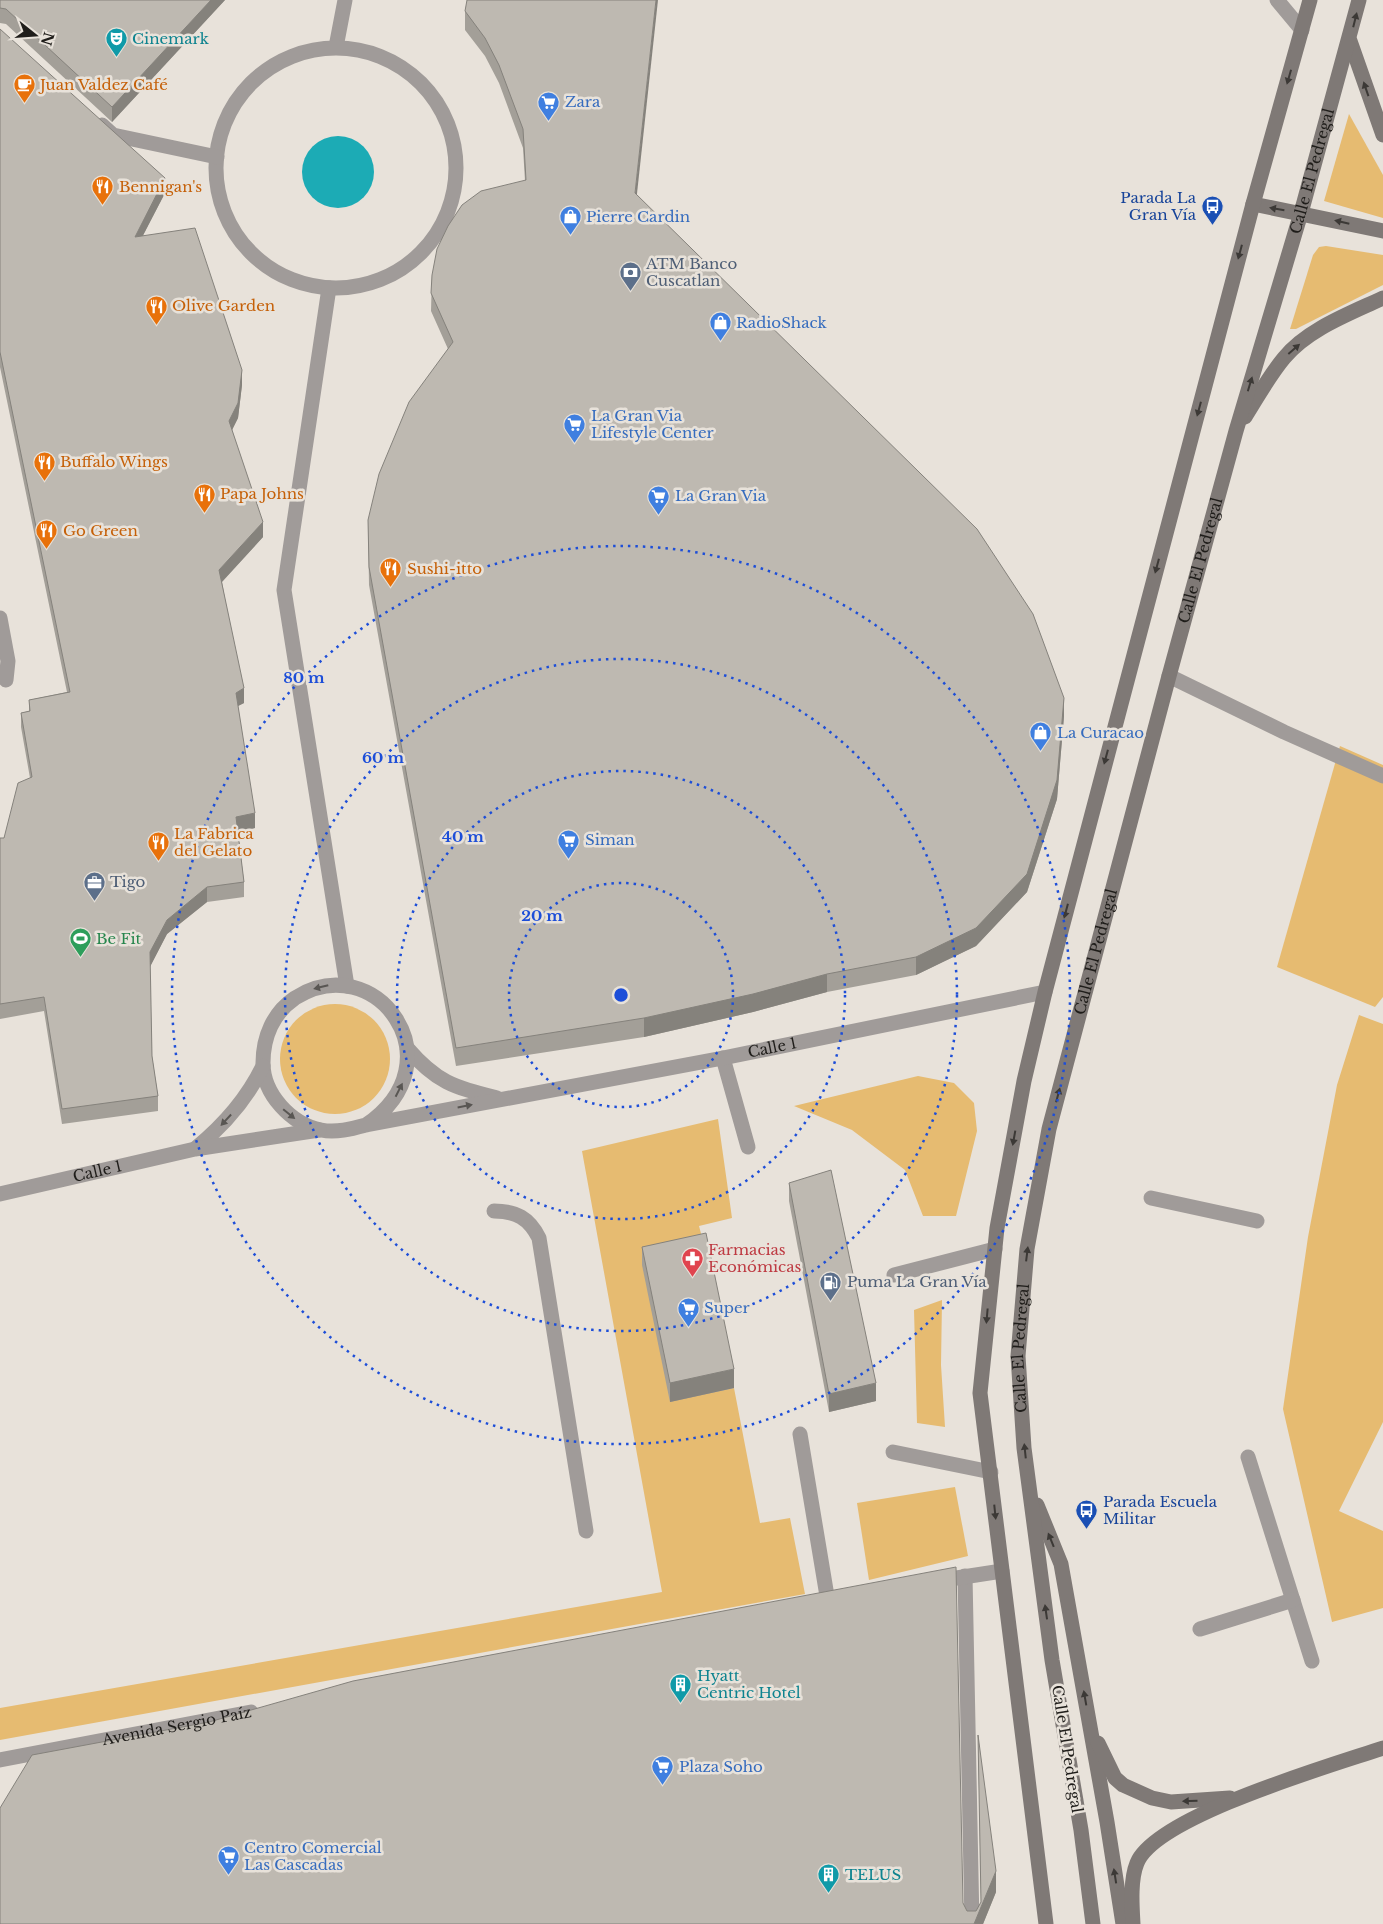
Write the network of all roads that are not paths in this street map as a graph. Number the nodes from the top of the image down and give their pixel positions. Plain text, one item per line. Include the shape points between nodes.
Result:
1 (345, 0) edge
2 (1277, 0) edge
3 (1310, 0) edge
4 (1360, 0) edge
5 (1302, 30) junction
6 (1350, 41) junction
7 (336, 47) junction
8 (92, 116) edge
9 (1383, 135) edge
10 (216, 157) junction
11 (1253, 204) junction
12 (1301, 213) junction
13 (1383, 231) edge
14 (329, 288) junction
15 (1383, 298) edge
16 (1236, 431) junction
17 (0, 618) edge
18 (1169, 676) junction
19 (6, 680) dead end
20 (1383, 776) edge
21 (347, 986) junction
22 (1045, 992) junction
23 (407, 1048) junction
24 (723, 1058) junction
25 (263, 1066) junction
26 (500, 1099) junction
27 (366, 1125) junction
28 (320, 1130) junction
29 (748, 1147) dead end
30 (195, 1149) junction
31 (0, 1194) edge
32 (1151, 1198) dead end
33 (494, 1212) dead end
34 (1258, 1221) dead end
35 (994, 1249) junction
36 (894, 1275) dead end
37 (800, 1434) dead end
38 (893, 1452) dead end
39 (1248, 1457) dead end
40 (991, 1472) junction
41 (1029, 1486) junction
42 (586, 1531) dead end
43 (1002, 1571) junction
44 (965, 1576) junction
45 (920, 1584) edge
46 (846, 1598) edge
47 (1293, 1600) junction
48 (1200, 1629) dead end
49 (1312, 1661) dead end
50 (263, 1710) edge
51 (1090, 1726) junction
52 (1383, 1748) edge
53 (0, 1760) edge
54 (1239, 1797) junction
55 (972, 1924) edge
56 (1046, 1924) edge
57 (1092, 1924) edge
58 (1123, 1924) edge
59 (1133, 1924) edge

1 - 7 street
2 - 5 street
3 - 5 main road
6 -> 4 main road, Calle El Pedregal
5 -> 11 main road
9 -> 6 main road
6 - 12 main road, Calle El Pedregal
7 - 10 street via 290,57 259,76 234,104
7 - 14 street via 366,51 385,58 418,80 432,95 447,121 455,151 456,171 446,216 414,260 379,280 360,286
8 - 10 street via 113,135
10 - 14 street via 216,176 224,212 242,244 286,278 303,285
12 -> 11 main road
11 -> 22 main road
13 -> 12 main road
16 -> 12 main road, Calle El Pedregal
14 - 21 street via 284,590
16 -> 15 main road via 1284,358 1308,337
16 - 18 main road, Calle El Pedregal
17 - 19 street via 8,661
18 - 20 street
41 -> 18 main road, Calle El Pedregal via 1018,1356 1027,1249 1050,1129
21 - 23 street, Calle 1 via 381,1001 402,1030
21 -> 25 street, Calle 1 via 329,985 306,991 287,1004 273,1021 264,1043
22 - 24 street, Calle 1
22 -> 35 main road via 1024,1081
23 - 26 street, Calle 1 via 434,1076 448,1084
27 -> 23 street, Calle 1 via 381,1114 398,1093 407,1067
24 - 26 street, Calle 1
24 - 29 street
25 -> 28 street, Calle 1 via 268,1088 281,1108 299,1122
25 -> 30 street, Calle 1 via 240,1105
27 -> 26 street, Calle 1
27 - 28 street, Calle 1 via 344,1131
28 - 30 street, Calle 1
30 - 31 street, Calle 1
32 - 34 street
33 - 42 street via 505,1211 526,1219 539,1238
35 - 36 street
35 -> 40 main road via 980,1393
37 - 46 street via 823,1603
38 - 40 street
39 - 47 street
40 -> 43 main road
51 -> 41 main road via 1061,1564
57 -> 41 main road, Calle El Pedregal
43 - 44 street
43 - 56 main road
44 - 45 street
44 - 55 street
47 - 48 street
47 - 49 street
50 - 53 street, Avenida Sergio Paíz
54 -> 51 main road via 1171,1802 1152,1798 1123,1785 1115,1778
58 -> 51 main road
52 - 54 main road
54 - 59 main road via 1152,1843 1137,1863

